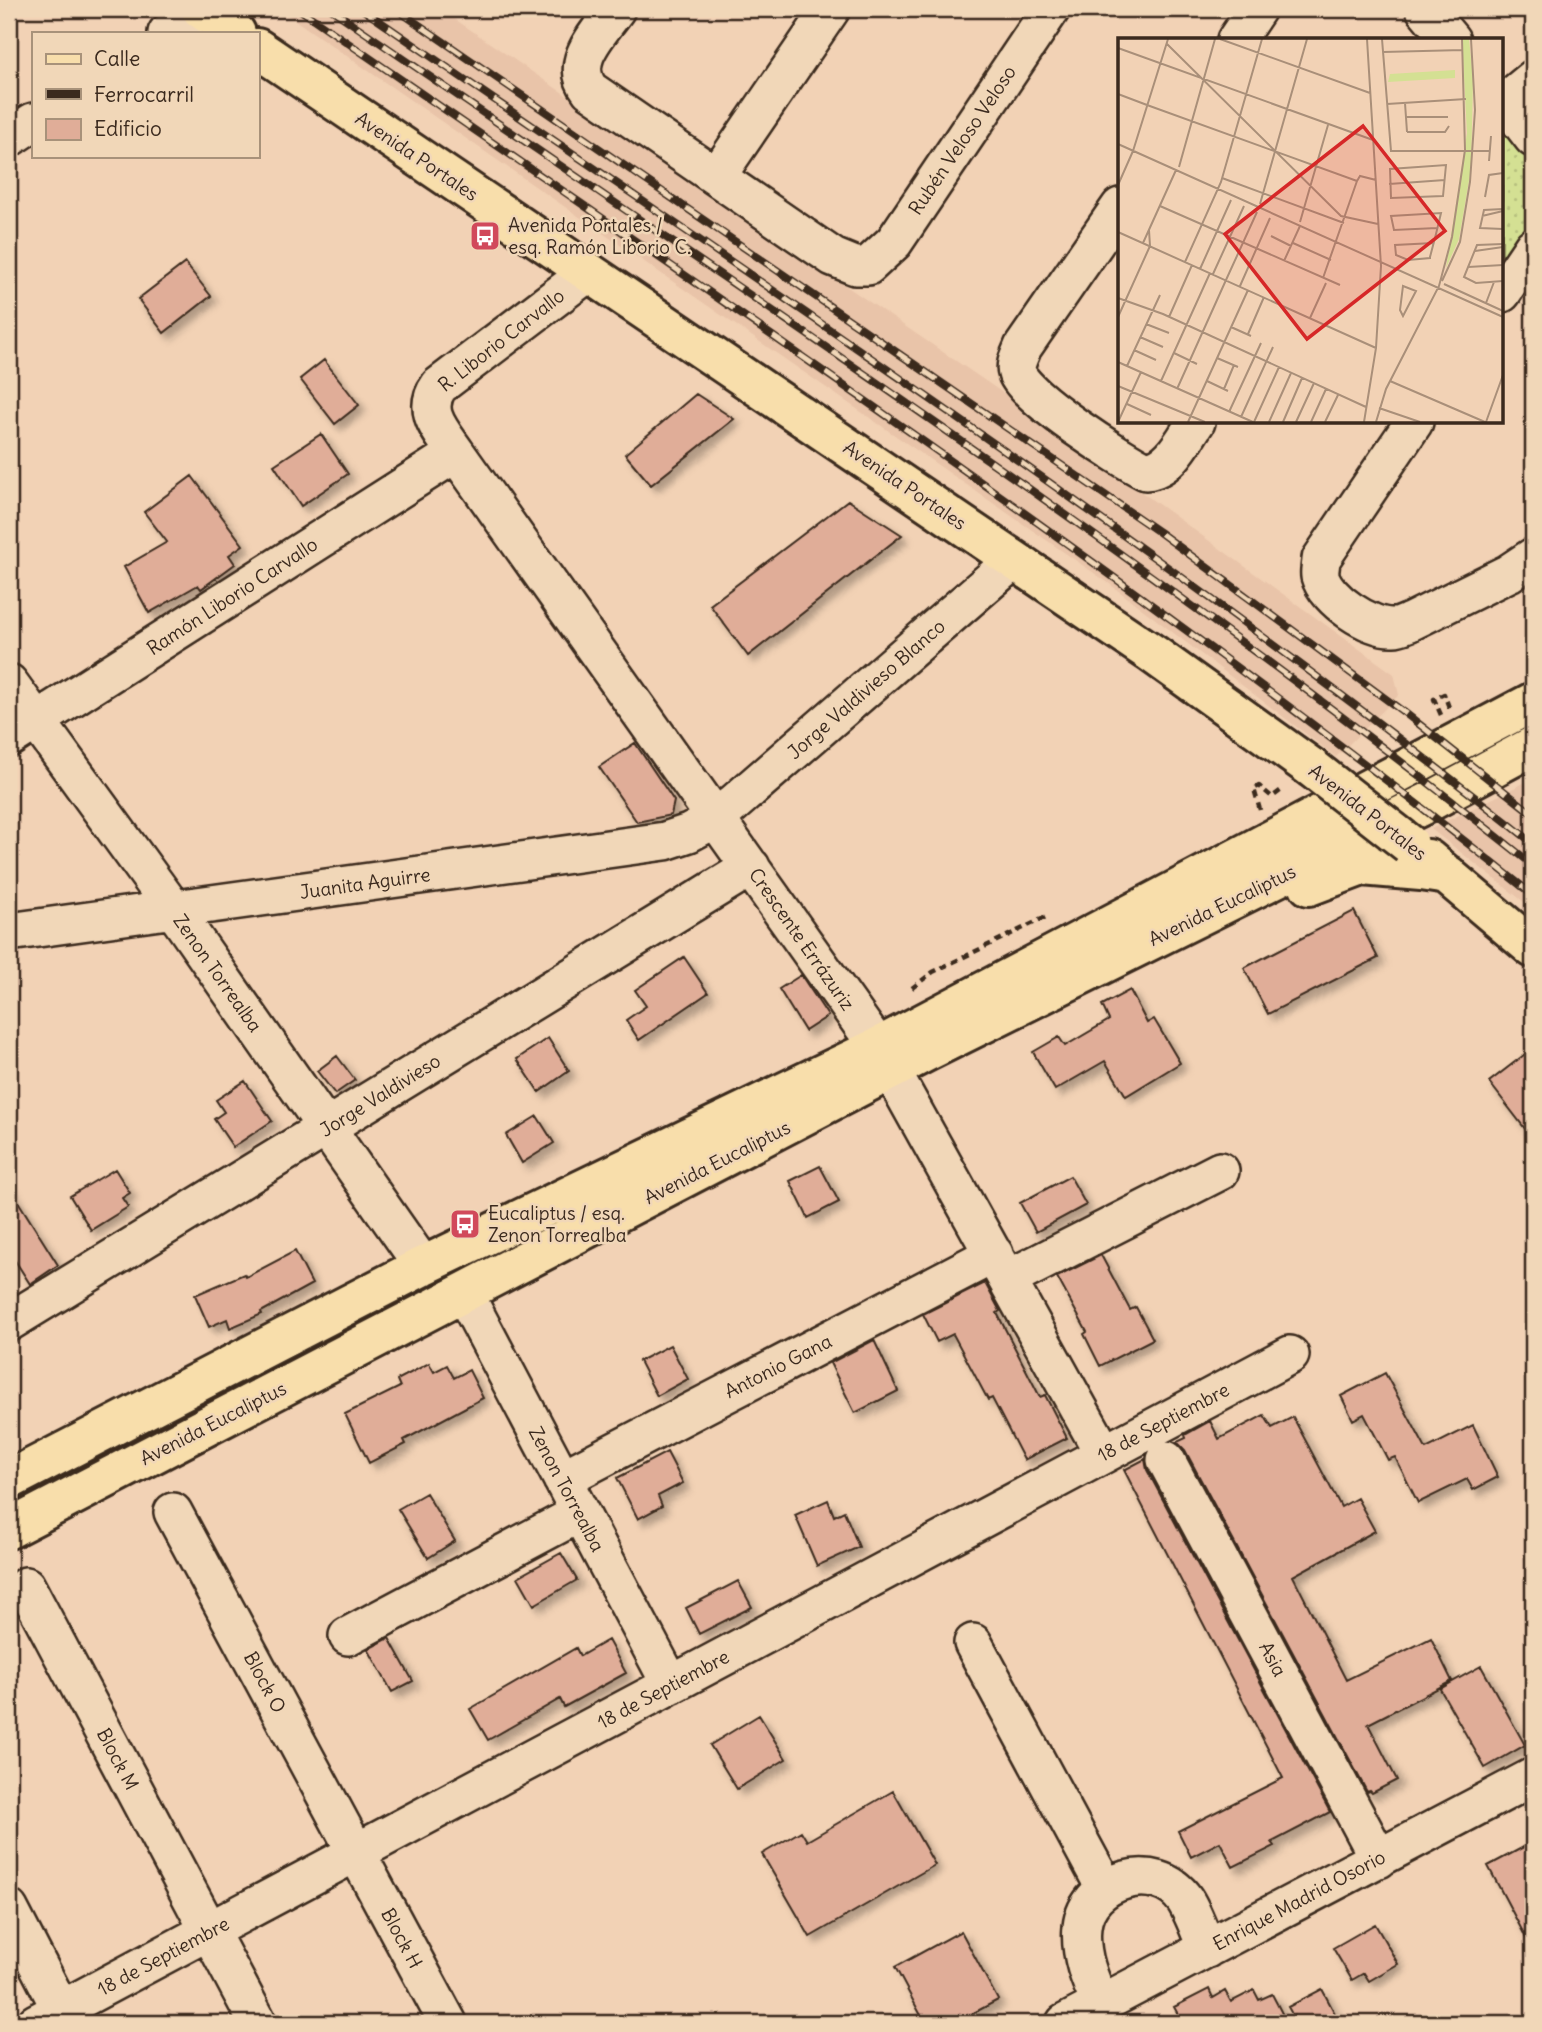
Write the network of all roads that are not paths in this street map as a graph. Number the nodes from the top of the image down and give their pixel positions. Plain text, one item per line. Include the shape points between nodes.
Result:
1 (202, 9) edge
2 (616, 9) edge
3 (831, 9) edge
4 (1051, 9) edge
5 (1257, 9) edge
6 (1425, 9) edge
7 (168, 32) edge
8 (235, 32) edge
9 (1237, 38) edge
10 (1449, 38) edge
11 (259, 49) edge
12 (1533, 79) edge
13 (1504, 99) edge
14 (1504, 101) edge
15 (32, 123) edge
16 (9, 138) edge
17 (1533, 138) edge
18 (717, 176) junction
19 (1118, 210) edge
20 (1533, 247) edge
21 (589, 272) junction
22 (1504, 290) edge
23 (1195, 424) edge
24 (1412, 424) edge
25 (456, 453) junction
26 (1533, 557) edge
27 (1014, 560) junction
28 (9, 683) edge
29 (1533, 702) edge
30 (22, 730) edge
31 (1533, 746) edge
32 (717, 818) junction
33 (751, 867) junction
34 (1448, 875) junction
35 (174, 910) junction
36 (9, 932) edge
37 (1533, 948) edge
38 (926, 1052) junction
39 (885, 1058) junction
40 (326, 1128) junction
41 (1220, 1171) dead end
42 (423, 1266) junction
43 (1001, 1266) junction
44 (464, 1293) junction
45 (9, 1322) edge
46 (1290, 1355) dead end
47 (1104, 1454) junction
48 (1166, 1460) dead end
49 (9, 1479) edge
50 (562, 1479) junction
51 (173, 1512) dead end
52 (580, 1513) junction
53 (9, 1529) edge
54 (26, 1586) dead end
55 (348, 1636) dead end
56 (973, 1643) dead end
57 (671, 1685) junction
58 (1533, 1777) edge
59 (356, 1853) junction
60 (1379, 1859) junction
61 (1105, 1888) junction
62 (9, 1909) edge
63 (209, 1931) junction
64 (1207, 1949) junction
65 (1101, 2004) junction
66 (55, 2019) edge
67 (258, 2023) edge
68 (448, 2023) edge
69 (1065, 2023) edge

1 - 7 street
1 - 8 main road
2 - 18 street via 586,52 582,79 590,90
3 - 18 street
4 - 18 street, Rubén Veloso Veloso via 894,242 869,265 855,266 833,257
5 - 9 street
6 - 10 street
11 - 21 main road, Avenida Portales
12 - 13 street
14 - 17 street
15 - 16 street
19 - 23 street via 1023,347 1017,373 1040,401 1146,471 1167,462
20 - 22 street
21 - 25 street, R. Liborio Carvallo via 439,386 432,400 433,417
21 - 27 main road, Avenida Portales
24 - 26 street via 1321,559 1319,573 1336,601 1375,624 1394,627
25 - 30 street, Ramón Liborio Carvallo
25 - 32 street, Crescente Errázuriz
27 - 32 street, Jorge Valdivieso Blanco
27 - 34 main road, Avenida Portales, bridge via 1312,768
28 - 30 street, Zenon Torrealba
29 - 39 main road, Avenida Eucaliptus via 1403,769
30 - 35 street, Zenon Torrealba
31 - 38 main road, Avenida Eucaliptus
32 - 33 street, Crescente Errázuriz
32 - 35 street, Juanita Aguirre via 665,841
33 - 39 street, Crescente Errázuriz
33 - 40 street, Jorge Valdivieso
34 - 37 main road, Avenida Portales
34 - 38 main road via 1362,866 1346,871 1293,893 1052,1018 979,1048
35 - 36 street, Juanita Aguirre
35 - 40 street, Zenon Torrealba
38 - 39 main road, Avenida Eucaliptus
39 - 42 main road, Avenida Eucaliptus
39 - 43 street, Crescente Errázuriz
39 - 44 main road, Avenida Eucaliptus
40 - 42 street, Zenon Torrealba
40 - 45 street, Jorge Valdivieso
41 - 43 street, Antonio Gana
42 - 49 main road, Avenida Eucaliptus
43 - 47 street, Crescente Errázuriz
43 - 50 street, Antonio Gana
44 - 50 street, Zenon Torrealba
44 - 53 main road, Avenida Eucaliptus
46 - 47 street, 18 de Septiembre
47 - 57 street, 18 de Septiembre
48 - 60 street, Asia
50 - 52 street, Zenon Torrealba
51 - 59 street, Block O
52 - 55 street
52 - 57 street, Zenon Torrealba
54 - 63 street, Block M
56 - 61 street
57 - 59 street, 18 de Septiembre
58 - 60 street, Enrique Madrid Osorio
59 - 63 street, 18 de Septiembre
59 - 68 street, Block H
60 - 64 street, Enrique Madrid Osorio
61 - 64 street via 1140,1878 1174,1889 1185,1899
61 - 65 street via 1086,1912 1082,1926 1084,1958
62 - 66 street
63 - 66 street, 18 de Septiembre
63 - 67 street, Block M
64 - 65 street, Enrique Madrid Osorio
65 - 69 street, Enrique Madrid Osorio

